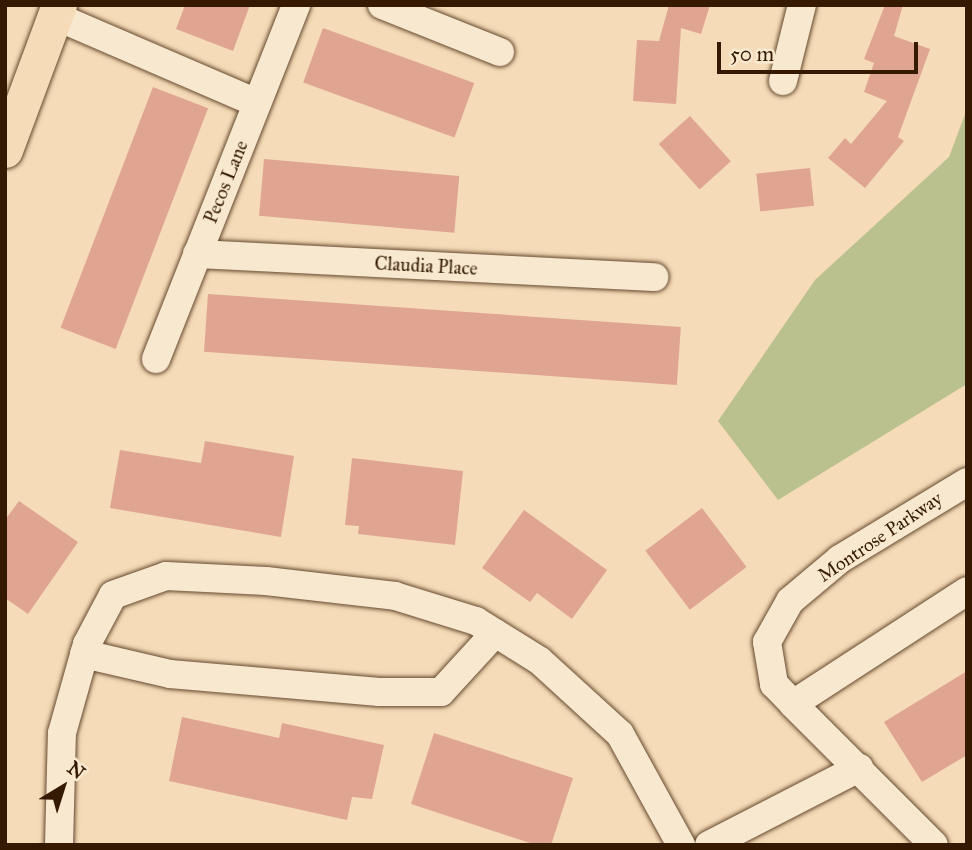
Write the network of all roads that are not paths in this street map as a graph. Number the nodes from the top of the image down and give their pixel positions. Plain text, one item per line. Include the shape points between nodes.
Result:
1 (296, 5) edge
2 (382, 5) edge
3 (802, 5) edge
4 (57, 11) edge
5 (500, 52) dead end
6 (783, 81) dead end
7 (257, 103) junction
8 (5, 150) edge
9 (197, 254) junction
10 (654, 277) dead end
11 (156, 359) dead end
12 (967, 482) edge
13 (967, 591) edge
14 (495, 633) junction
15 (84, 654) junction
16 (793, 704) junction
17 (859, 768) junction
18 (60, 845) edge
19 (681, 845) edge
20 (709, 845) edge
21 (934, 845) edge

1 - 7 street, Pecos Lane
2 - 5 street
3 - 6 street
4 - 7 street
4 - 8 main road
7 - 9 street, Pecos Lane
9 - 10 street, Claudia Place
9 - 11 street, Pecos Lane
12 - 16 street, Montrose Parkway via 841,559 790,601 767,642 774,684
13 - 16 street
14 - 15 street via 441,692 379,692 170,674
14 - 15 street via 476,621 395,596 266,581 166,576 113,595
14 - 19 street via 540,660 620,734
15 - 18 street via 62,733
16 - 17 street, Montrose Parkway
17 - 20 street
17 - 21 street, Montrose Parkway

